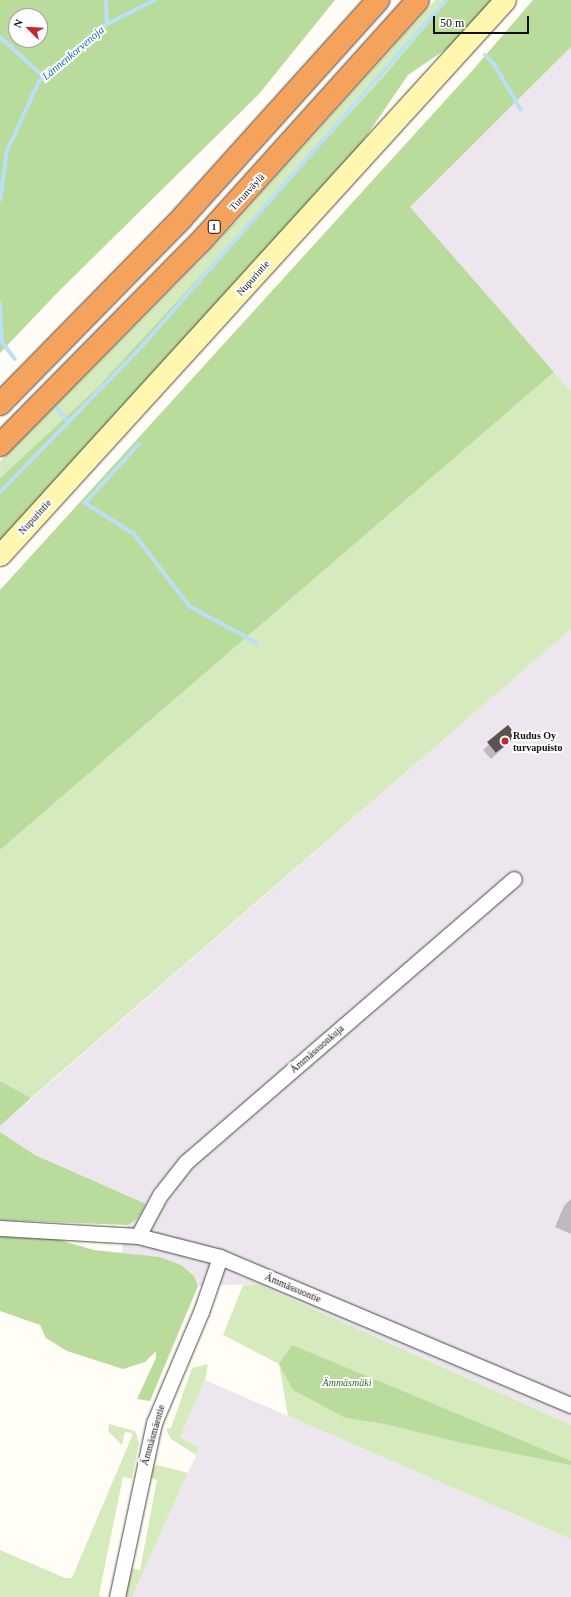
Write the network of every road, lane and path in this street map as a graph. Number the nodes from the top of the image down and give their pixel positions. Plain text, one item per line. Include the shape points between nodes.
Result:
1 (378, 0) edge
2 (418, 0) edge
3 (505, 0) edge
4 (0, 404) edge
5 (0, 445) edge
6 (0, 555) edge
7 (514, 878) dead end
8 (0, 1228) edge
9 (138, 1236) junction
10 (220, 1258) junction
11 (571, 1405) edge
12 (117, 1597) edge

1 - 4 highway via 181,219
2 - 5 highway, Turunväylä / 1 via 204,239
3 - 6 main road, Nupurintie
7 - 9 street, Ämmässuonkuja via 186,1162 160,1195
8 - 9 street, Ämmässuontie
9 - 10 street, Ämmässuontie
10 - 11 street, Ämmässuontie
10 - 12 street, Ämmäsmäentie via 201,1312 154,1422

